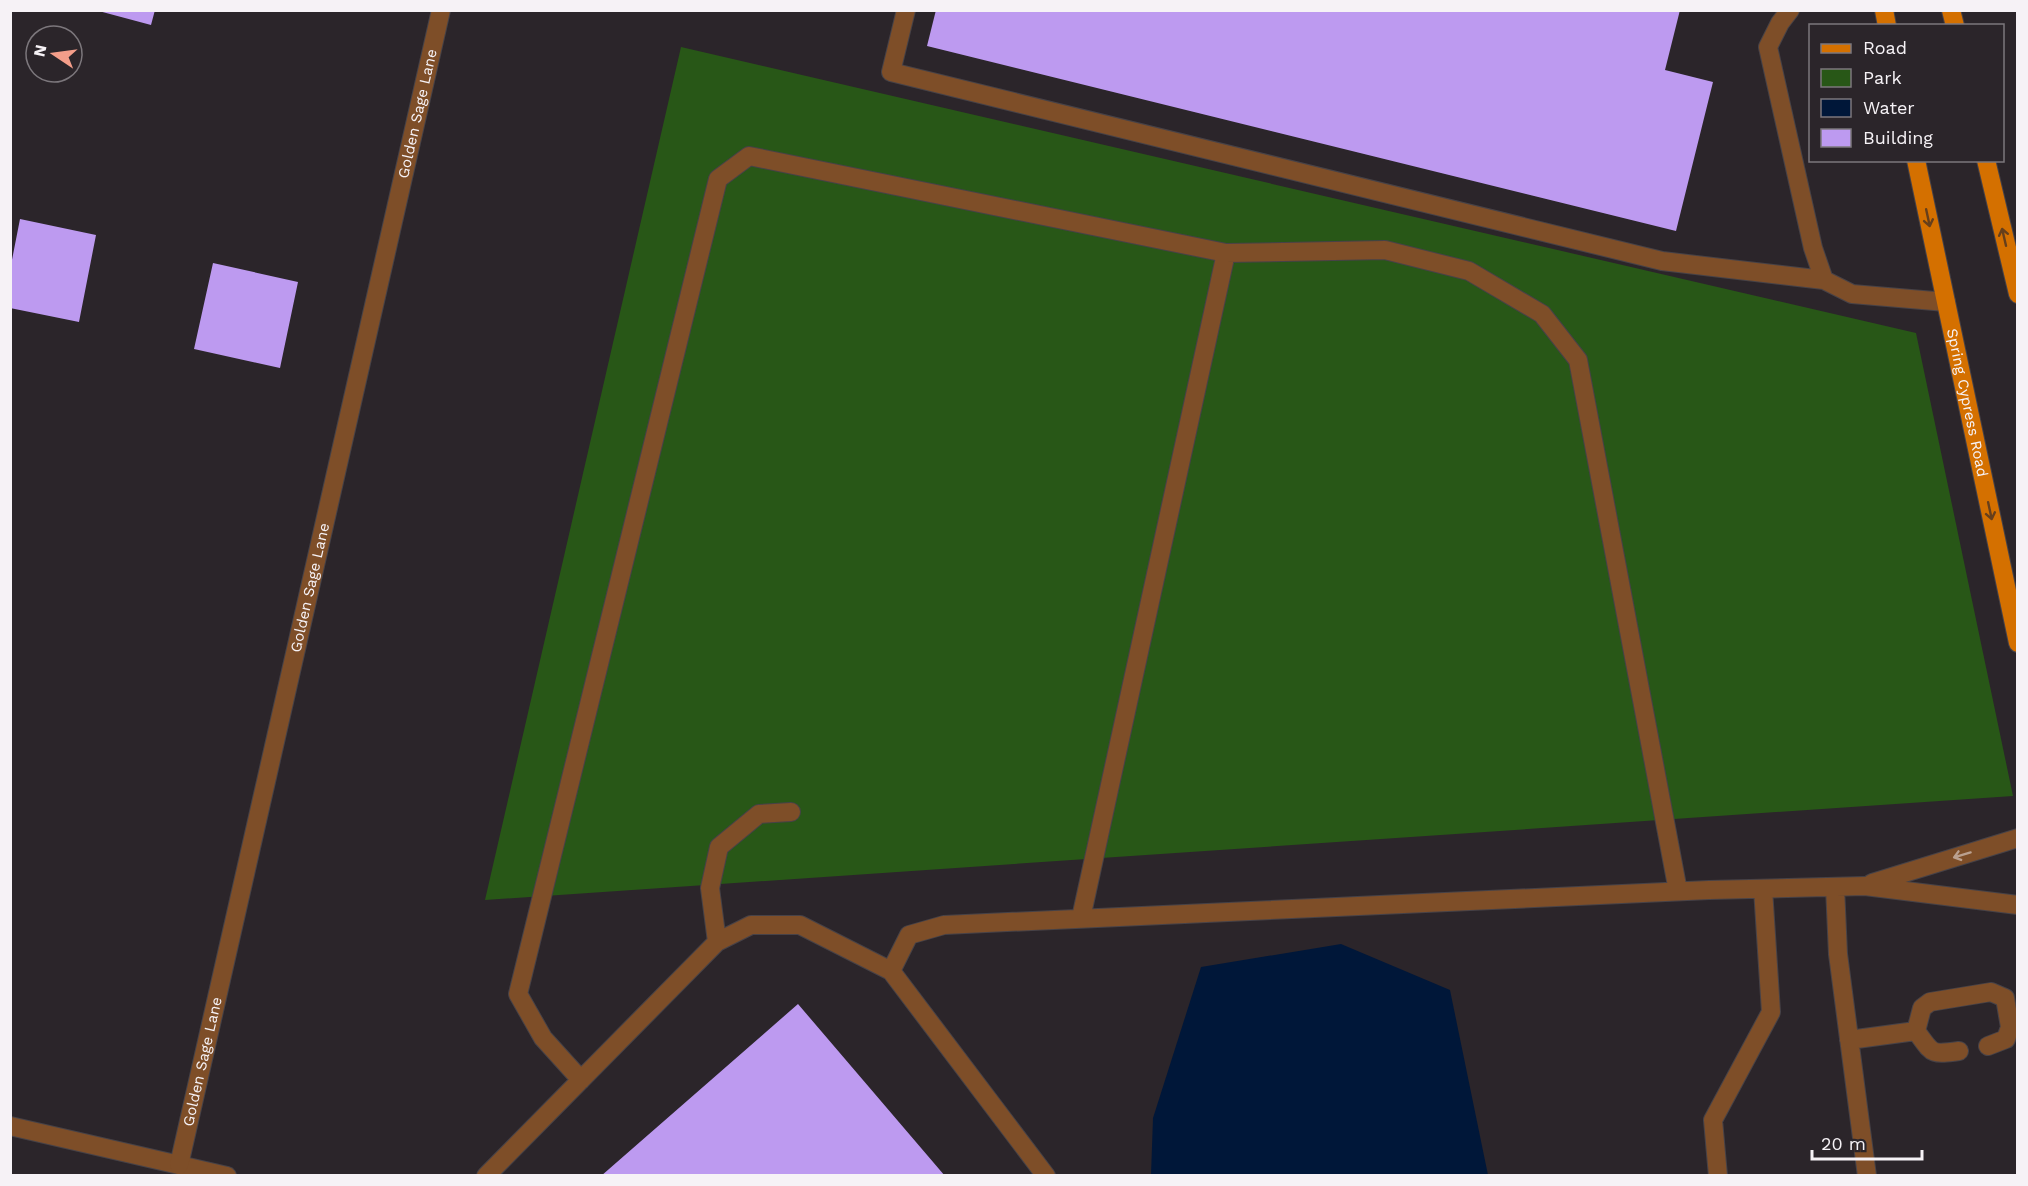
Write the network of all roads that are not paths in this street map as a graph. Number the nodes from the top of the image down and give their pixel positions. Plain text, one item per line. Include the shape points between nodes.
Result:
1 (441, 10) edge
2 (906, 10) edge
3 (1789, 11) edge
4 (1916, 162) edge
5 (1986, 162) edge
6 (1226, 253) junction
7 (1824, 280) junction
8 (2018, 294) edge
9 (1946, 302) junction
10 (2018, 643) edge
11 (791, 812) dead end
12 (2018, 838) edge
13 (1865, 886) junction
14 (1835, 887) junction
15 (1763, 889) junction
16 (1678, 891) junction
17 (2018, 905) edge
18 (1081, 918) junction
19 (717, 942) junction
20 (891, 971) junction
21 (1916, 1031) junction
22 (1850, 1040) junction
23 (1988, 1046) dead end
24 (1959, 1051) dead end
25 (581, 1080) junction
26 (10, 1126) edge
27 (179, 1165) junction
28 (227, 1176) edge
29 (486, 1176) edge
30 (1046, 1176) edge
31 (1718, 1176) edge
32 (1867, 1176) edge

1 - 27 street, Golden Sage Lane
2 - 7 street via 891,72 1662,261
3 - 7 street via 1768,47 1813,248
4 -> 9 main road, Spring Cypress Road
8 -> 5 main road
6 - 16 street via 1385,250 1469,271 1542,314 1578,360
6 - 18 street
6 - 25 street via 748,156 718,179 518,994 543,1038
7 - 9 street via 1852,294
9 -> 10 main road, Spring Cypress Road
11 - 19 street via 759,814 719,848 711,888
12 -> 13 street
13 - 14 street
13 - 17 street
14 - 15 street
14 - 22 street via 1838,954
15 - 16 street
15 - 31 street via 1771,1012 1713,1120
16 - 18 street
18 - 20 street via 945,925 909,935
19 - 20 street via 751,925 800,925
19 - 25 street
20 - 30 street
21 - 22 street
21 - 23 street via 1922,1008 1930,1002 1991,992 2005,998 2010,1027 2006,1039
21 - 24 street via 1937,1054
22 - 32 street
25 - 29 street
26 - 27 street
27 - 28 street

